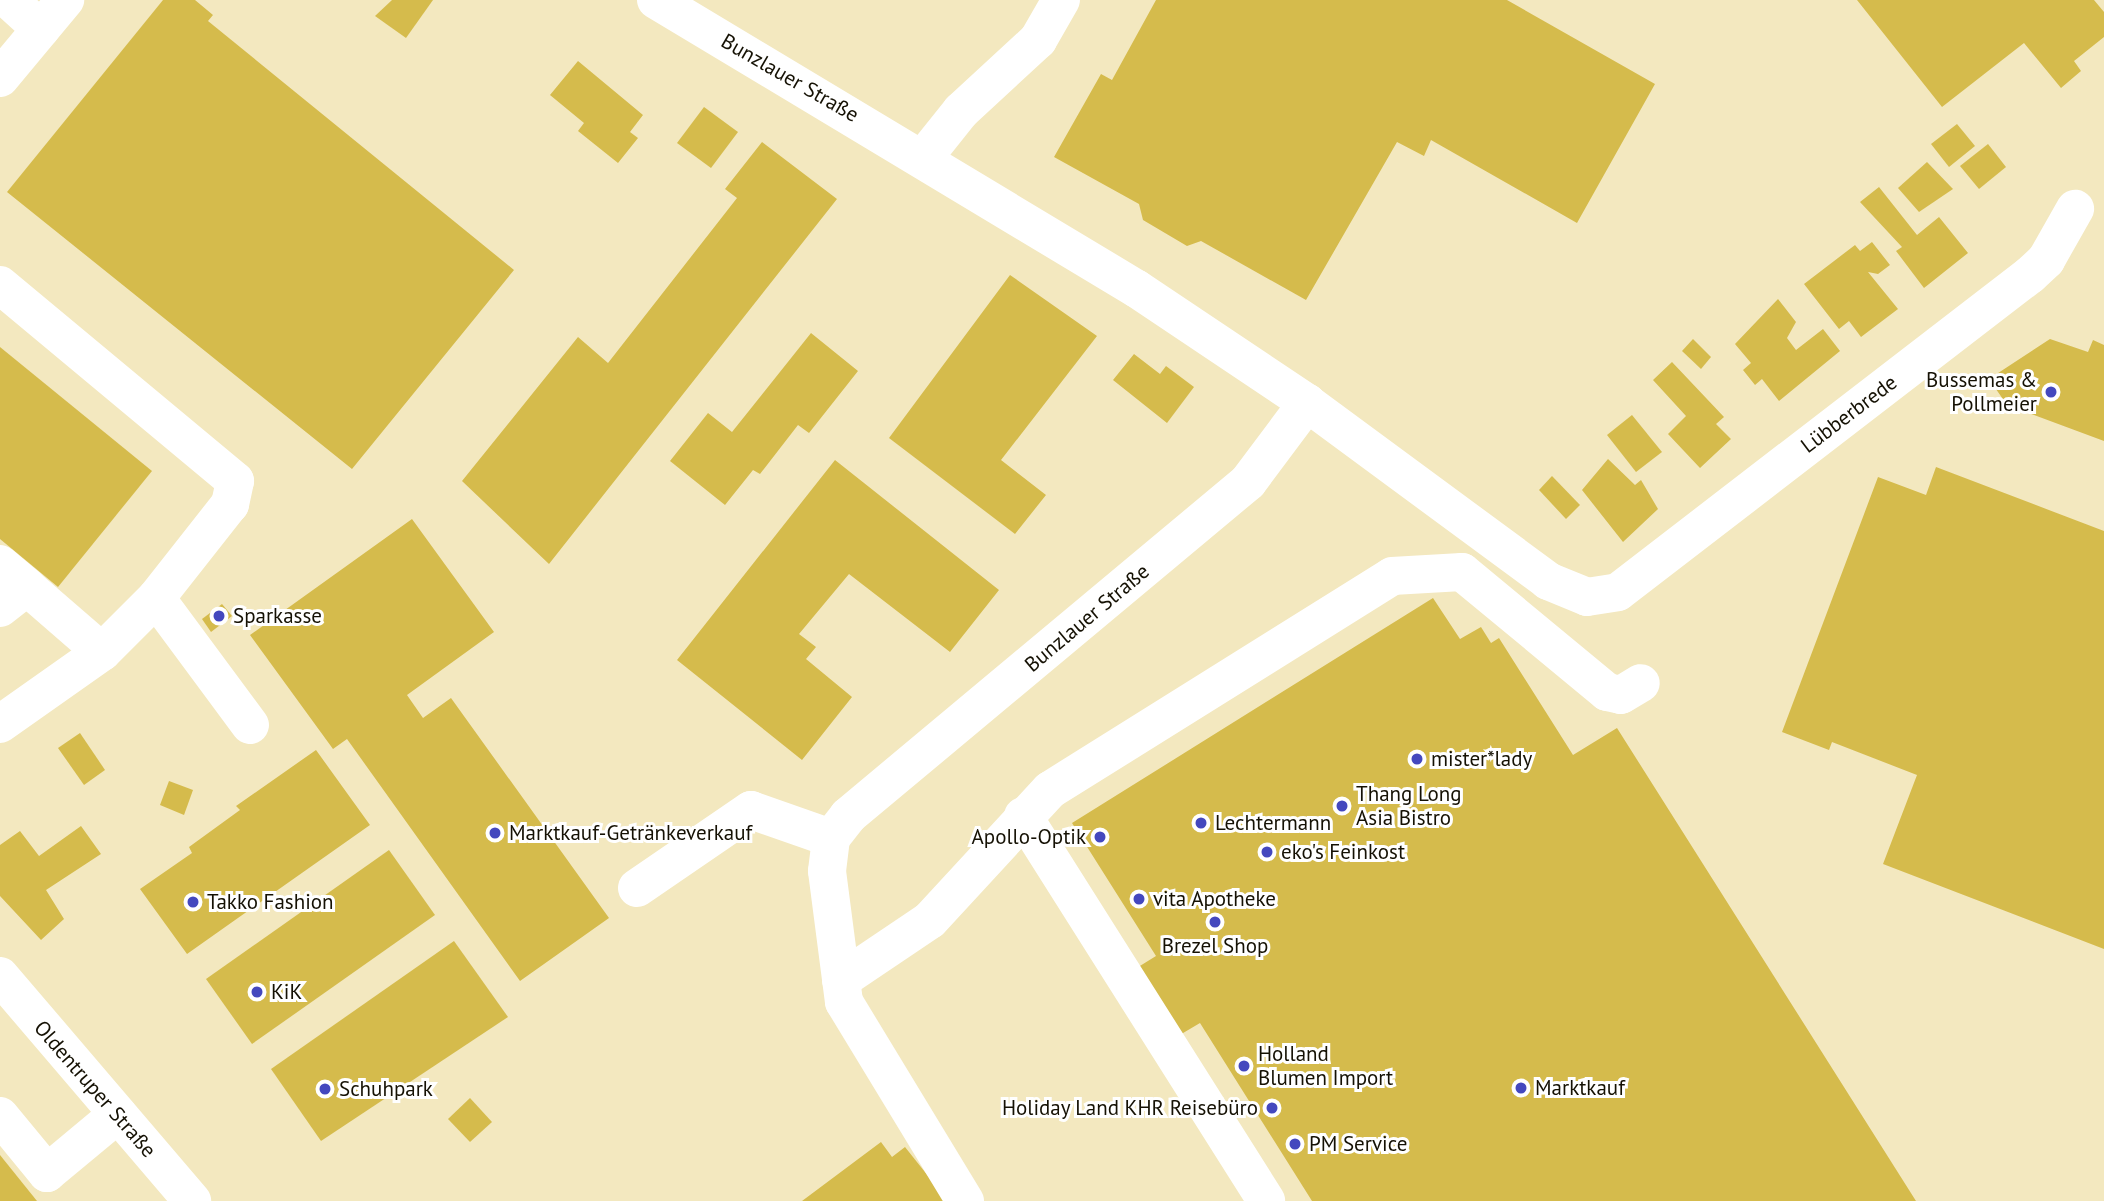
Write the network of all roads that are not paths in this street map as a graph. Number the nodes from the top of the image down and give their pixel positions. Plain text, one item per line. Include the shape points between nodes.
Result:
1 (9, 0) edge
2 (65, 0) edge
3 (656, 0) edge
4 (1061, 0) edge
5 (41, 29) junction
6 (0, 78) edge
7 (925, 156) junction
8 (2075, 208) dead end
9 (0, 285) edge
10 (1307, 403) junction
11 (9, 587) edge
12 (1601, 597) joint
13 (156, 598) junction
14 (102, 652) junction
15 (1641, 683) dead end
16 (0, 724) edge
17 (250, 725) dead end
18 (1023, 816) junction
19 (840, 827) junction
20 (637, 888) dead end
21 (0, 976) edge
22 (841, 980) junction
23 (118, 1114) junction
24 (0, 1116) edge
25 (192, 1201) edge
26 (965, 1201) edge
27 (1266, 1201) edge

1 - 5 street
2 - 5 street
3 - 7 street, Bunzlauer Straße
4 - 7 street via 1038,40 947,126
5 - 6 street
7 - 10 street, Bunzlauer Straße
8 - 12 street, Lübberbrede via 2046,260 2030,275 1625,586
9 - 13 street via 235,481 230,504
10 - 12 street, Bunzlauer Straße via 1548,581 1573,595
10 - 19 street, Bunzlauer Straße via 1223,505
11 - 14 street
13 - 14 street
13 - 17 street
14 - 16 street
15 - 18 street via 1621,695 1607,692 1462,572 1405,572 1378,581 1050,790
18 - 22 street via 930,920
18 - 27 street
19 - 20 street via 751,810
19 - 22 street via 827,871
21 - 23 street, Oldentruper Straße
22 - 26 street via 852,1021
23 - 24 street via 47,1173
23 - 25 street, Oldentruper Straße

